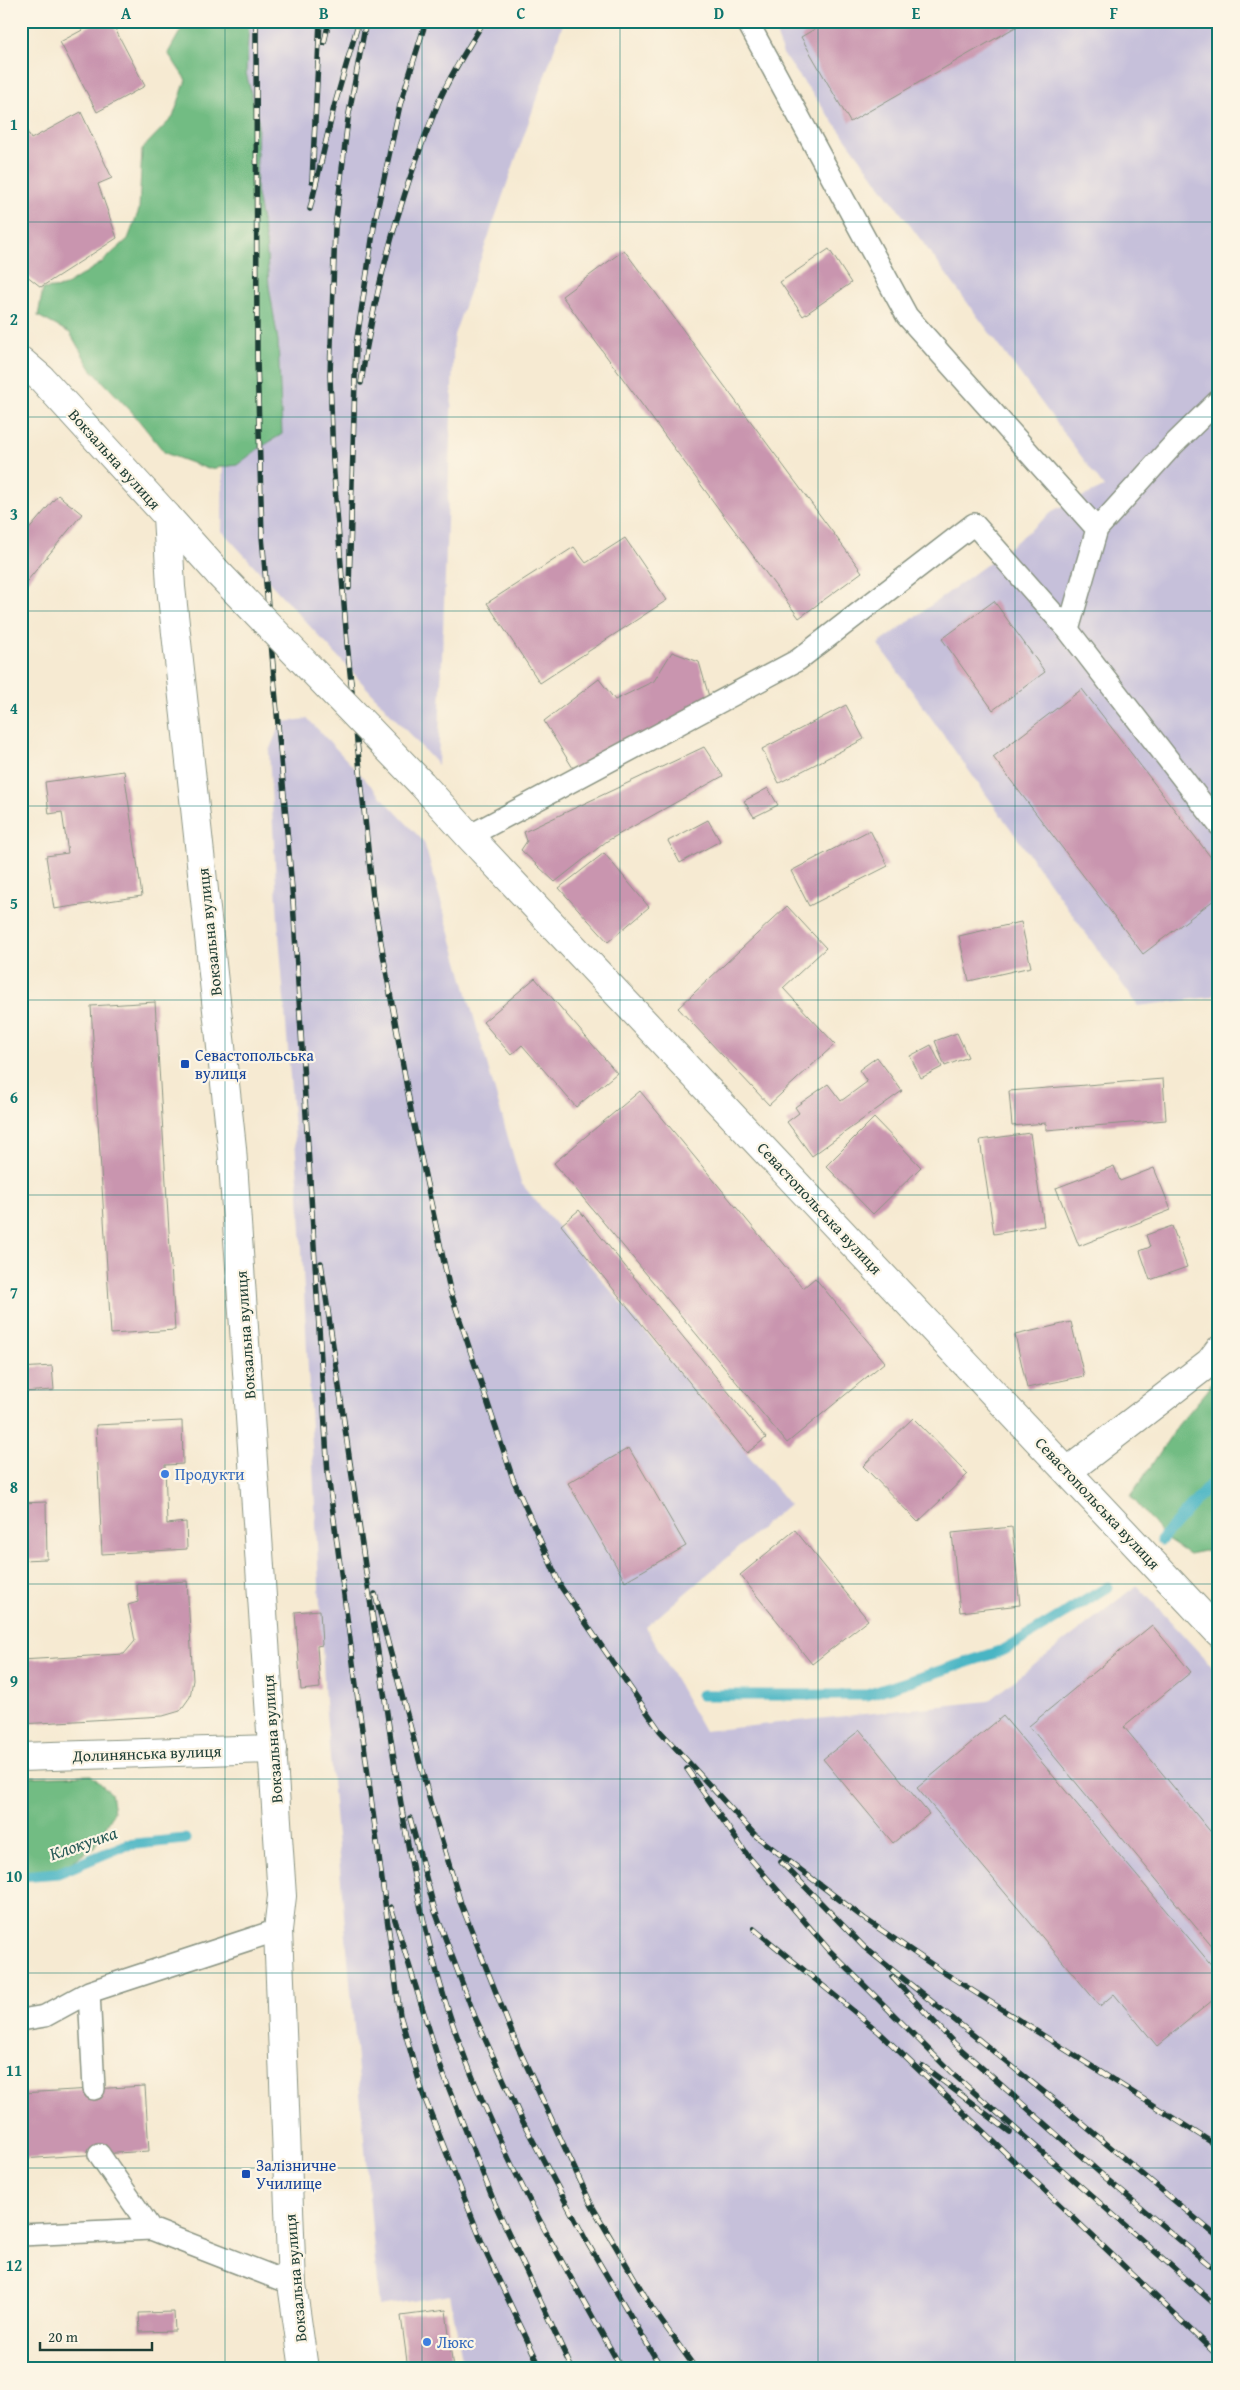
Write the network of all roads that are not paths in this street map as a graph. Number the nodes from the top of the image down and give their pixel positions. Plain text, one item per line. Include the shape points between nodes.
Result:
1 (748, 21) edge
2 (21, 361) edge
3 (1219, 400) edge
4 (167, 516) junction
5 (1097, 529) junction
6 (1068, 630) junction
7 (1219, 825) edge
8 (469, 836) junction
9 (1219, 1350) edge
10 (1068, 1471) junction
11 (1219, 1633) edge
12 (273, 1750) junction
13 (21, 1757) edge
14 (278, 1930) junction
15 (89, 1992) junction
16 (21, 2020) edge
17 (94, 2089) dead end
18 (99, 2154) dead end
19 (151, 2229) junction
20 (21, 2235) edge
21 (292, 2284) junction
22 (304, 2369) edge

1 - 5 lane via 907,316
2 - 4 main road, Вокзальна вулиця via 42,379
3 - 5 lane via 1173,445
4 - 8 main road, Севастопольська вулиця, bridge
4 - 12 main road, Вокзальна вулиця via 171,587 232,1148
5 - 6 lane
6 - 7 lane
6 - 8 lane via 974,524 798,660
8 - 10 main road, Севастопольська вулиця
9 - 10 main road via 1210,1362
10 - 11 main road, Севастопольська вулиця
12 - 13 main road, Долинянська вулиця
12 - 14 main road, Вокзальна вулиця via 282,1896
14 - 15 lane
14 - 21 main road, Вокзальна вулиця
15 - 16 lane via 45,2016
15 - 17 lane
18 - 19 lane
19 - 20 lane
19 - 21 lane
21 - 22 main road, Вокзальна вулиця

